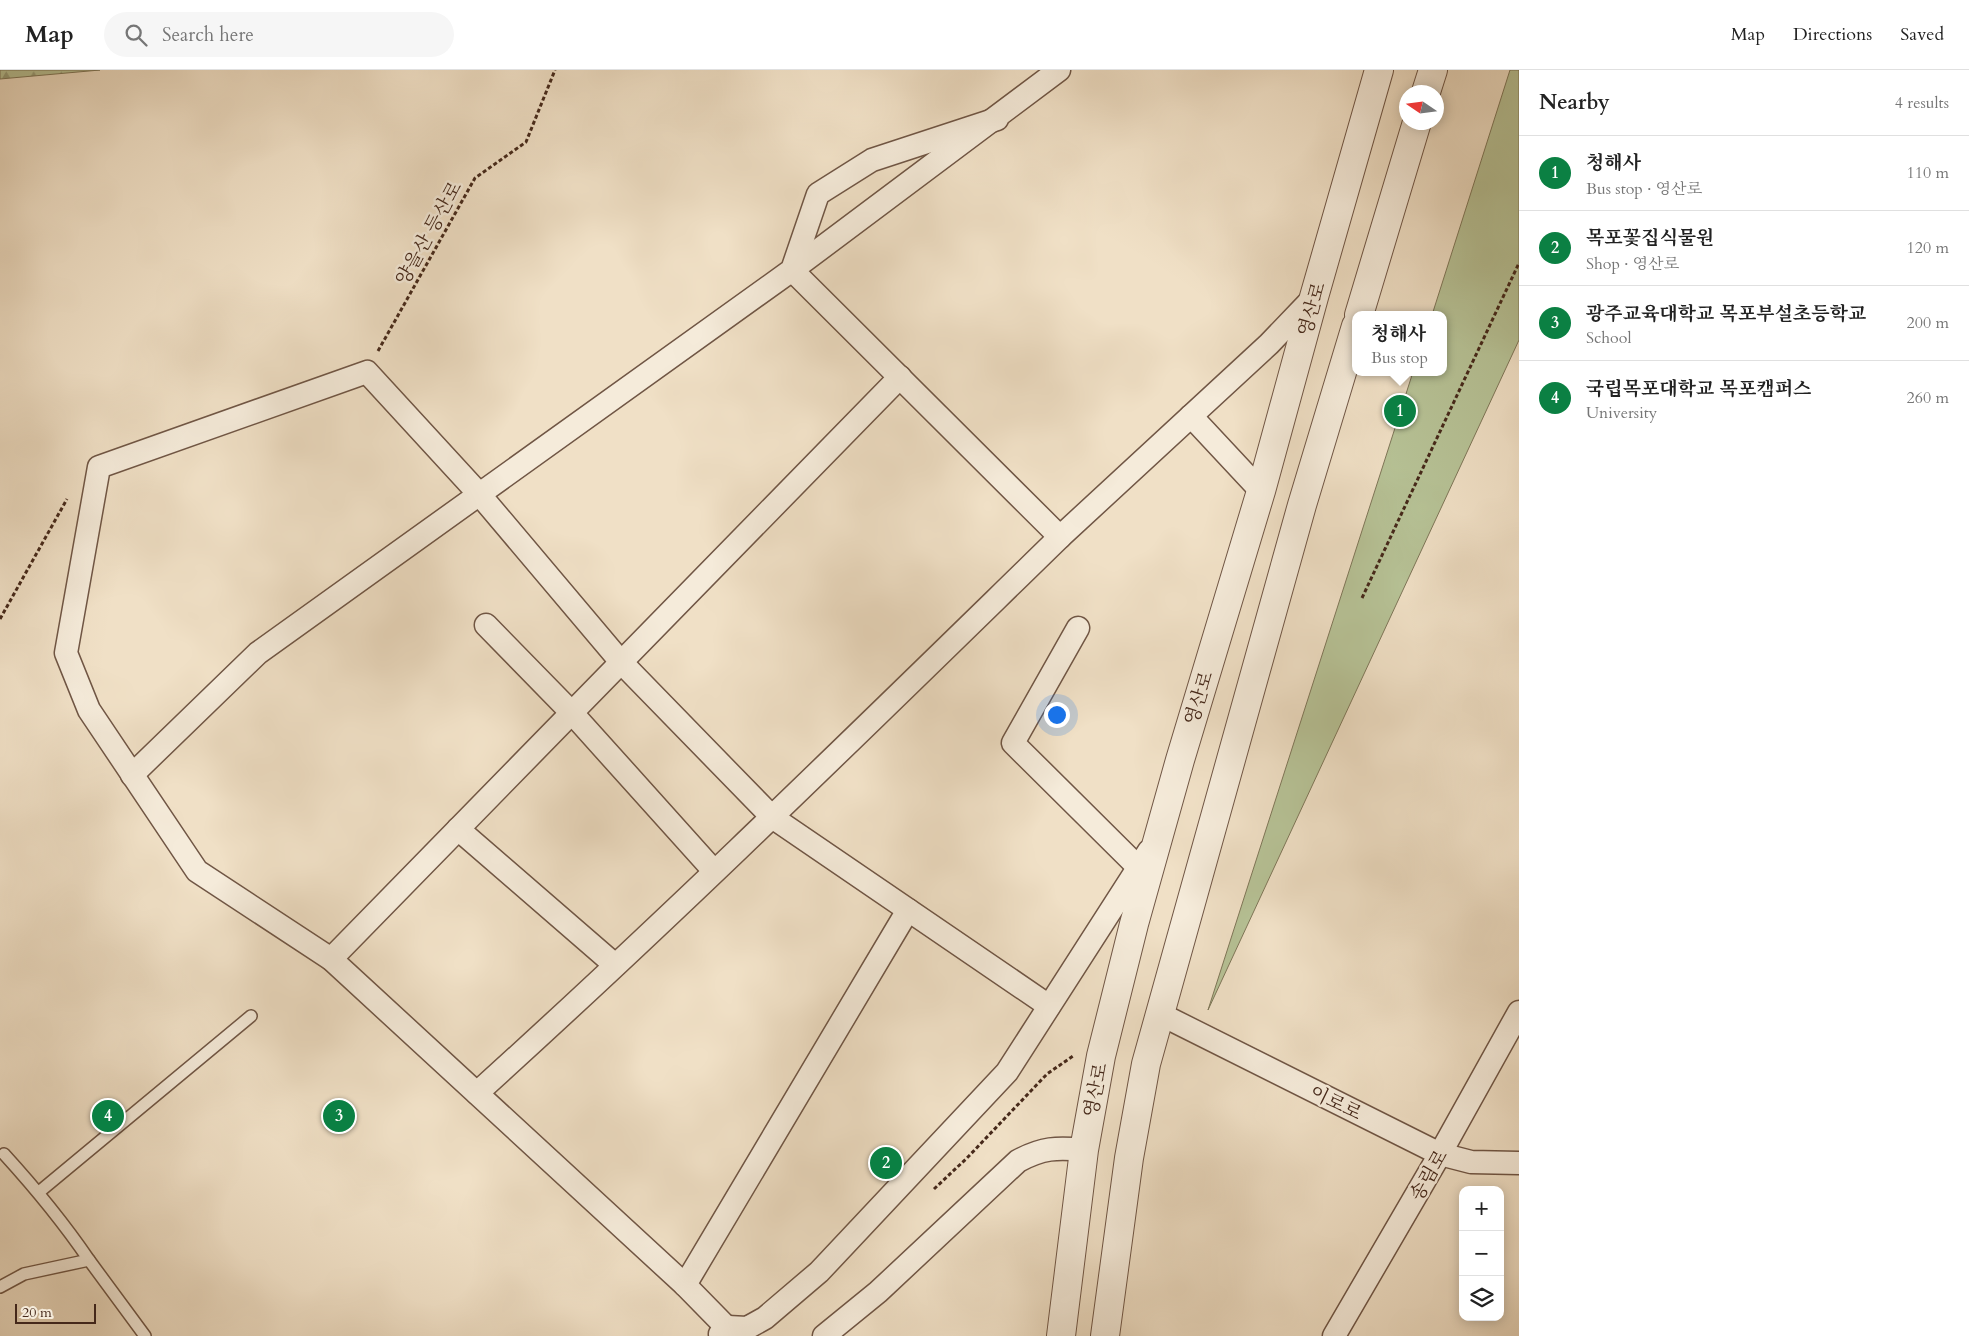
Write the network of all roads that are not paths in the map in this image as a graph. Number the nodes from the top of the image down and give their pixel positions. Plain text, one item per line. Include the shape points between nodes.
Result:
1 (1060, 70) edge
2 (1379, 70) edge
3 (1433, 70) edge
4 (1428, 85) edge
5 (996, 119) junction
6 (1415, 130) edge
7 (792, 270) junction
8 (1314, 297) junction
9 (1361, 311) edge
10 (1352, 339) edge
11 (900, 377) junction
12 (1191, 416) junction
13 (1261, 491) junction
14 (480, 495) junction
15 (1060, 537) junction
16 (486, 624) dead end
17 (1078, 628) dead end
18 (621, 662) junction
19 (572, 712) junction
20 (1180, 760) junction
21 (132, 775) junction
22 (772, 817) junction
23 (458, 829) junction
24 (1139, 868) junction
25 (714, 871) junction
26 (908, 910) junction
27 (331, 959) junction
28 (616, 965) junction
29 (1049, 1006) junction
30 (1519, 1012) edge
31 (1160, 1014) junction
32 (251, 1016) dead end
33 (477, 1093) junction
34 (1084, 1150) junction
35 (4, 1154) dead end
36 (1440, 1154) junction
37 (1519, 1163) edge
38 (39, 1192) junction
39 (89, 1260) junction
40 (685, 1285) junction
41 (0, 1287) edge
42 (727, 1333) edge
43 (145, 1336) edge
44 (824, 1336) edge
45 (1061, 1336) edge
46 (1105, 1336) edge
47 (1334, 1336) edge

1 - 5 street
2 - 8 street, 영산로
3 - 4 street
5 - 7 street
5 - 7 street via 872,160 818,194
6 - 9 street
7 - 11 street
7 - 14 street
8 - 12 street
8 - 13 street, 영산로
10 - 31 street via 1302,505
11 - 15 street
11 - 18 street
12 - 13 street
12 - 15 street
13 - 20 street, 영산로
14 - 18 street
14 - 21 street via 258,654
14 - 21 street via 367,372 99,467 66,653 89,710
15 - 22 street
16 - 19 street
17 - 24 street via 1013,744
18 - 19 street
18 - 22 street
19 - 23 street
19 - 25 street
20 - 24 street via 1148,853
20 - 34 street, 영산로 via 1101,1056
21 - 27 street via 197,871
22 - 25 street
22 - 26 street
23 - 27 street
23 - 28 street
24 - 29 street
25 - 28 street
26 - 29 street
26 - 40 street
27 - 33 street
28 - 33 street
29 - 42 street via 1007,1072 819,1272 765,1318 747,1328
30 - 36 street, 송림로
31 - 36 street, 이로로
31 - 46 street via 1146,1064 1129,1158
32 - 38 lane
33 - 40 street
34 - 44 street via 1048,1149 1018,1161 878,1292
34 - 45 street, 영산로
35 - 38 lane
36 - 37 street, 이로로 via 1471,1162
36 - 47 street, 송림로
38 - 39 lane
39 - 41 lane via 24,1274
39 - 43 lane
40 - 42 street

